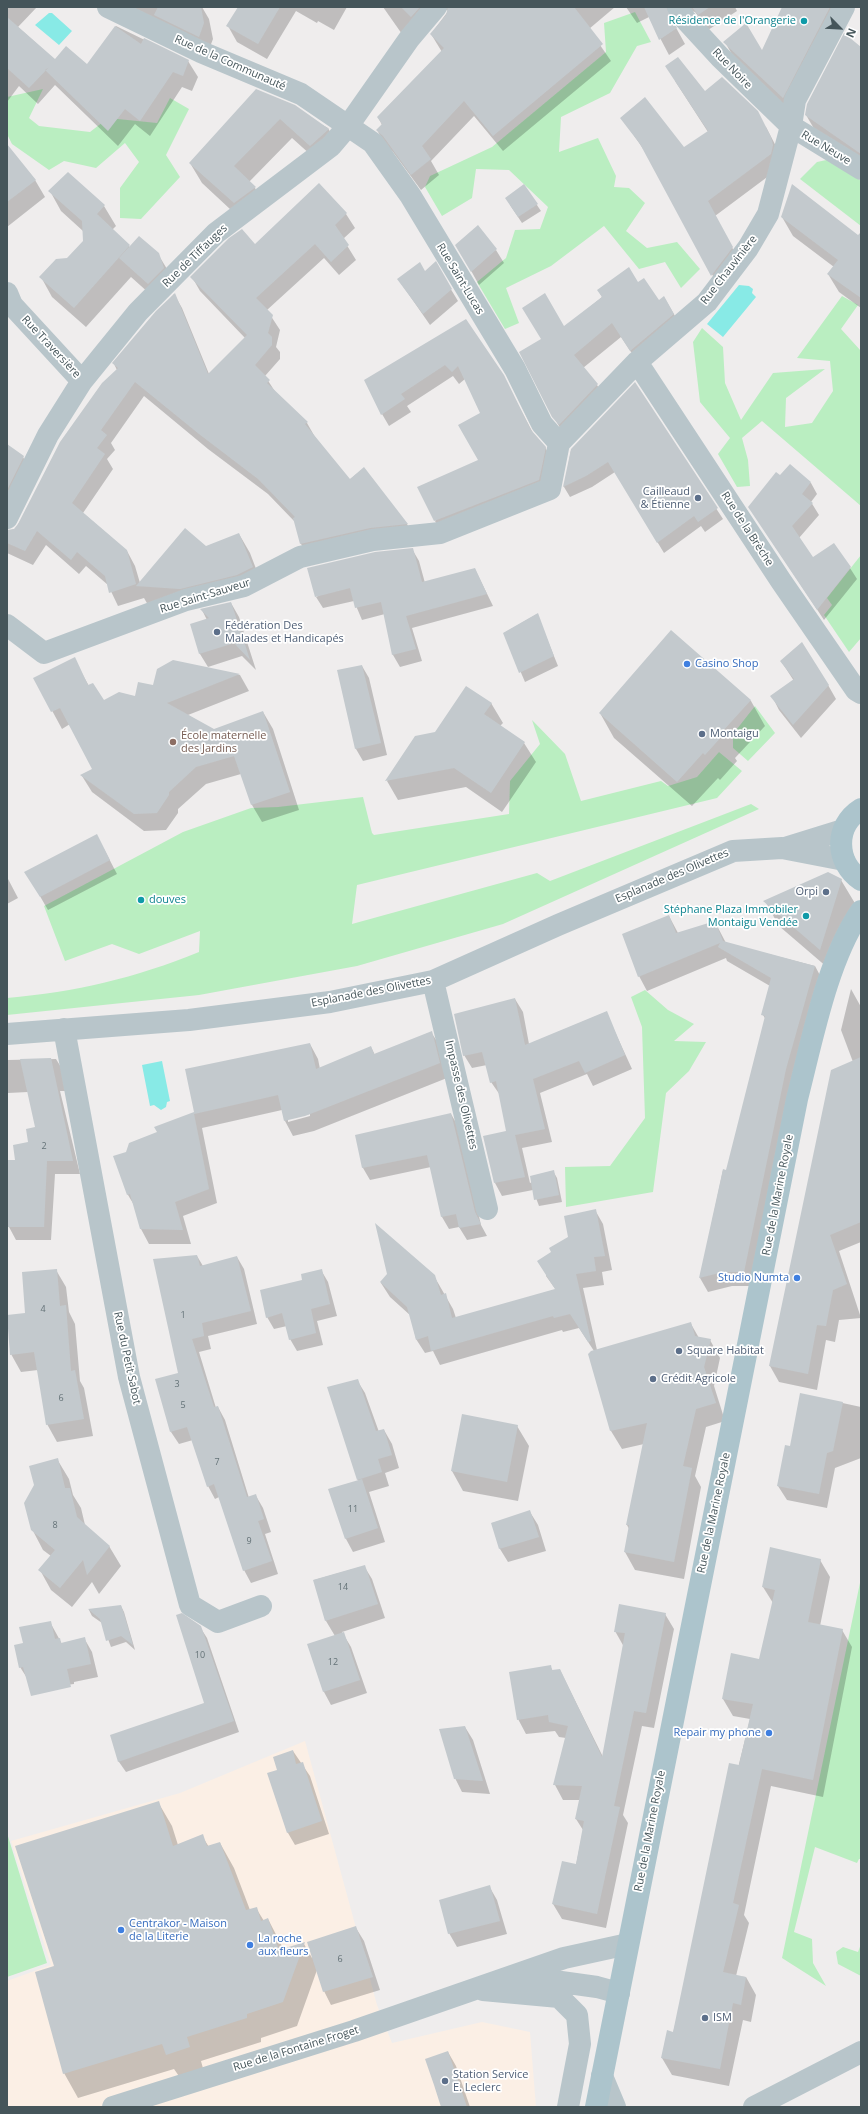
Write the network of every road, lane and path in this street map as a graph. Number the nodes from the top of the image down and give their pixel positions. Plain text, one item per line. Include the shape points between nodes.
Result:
1 (108, 7) edge
2 (436, 7) edge
3 (678, 7) edge
4 (844, 7) edge
5 (348, 126) junction
6 (791, 126) junction
7 (861, 169) edge
8 (7, 293) edge
9 (637, 362) junction
10 (82, 381) junction
11 (559, 443) junction
12 (7, 518) edge
13 (7, 625) edge
14 (861, 693) edge
15 (861, 809) edge
16 (843, 830) junction
17 (782, 848) junction
18 (853, 871) edge
19 (856, 918) edge
20 (433, 981) junction
21 (64, 1029) junction
22 (7, 1034) edge
23 (487, 1209) dead end
24 (261, 1606) dead end
25 (628, 1944) junction
26 (478, 1989) junction
27 (619, 1993) junction
28 (861, 2052) edge
29 (602, 2076) junction
30 (113, 2107) edge
31 (568, 2107) edge
32 (596, 2107) edge
33 (615, 2107) edge
34 (754, 2107) edge

1 - 5 street, Rue de la Communauté via 201,52 301,94
2 - 5 street, Rue de Tiffauges via 409,39
3 - 6 street, Rue Noire via 685,19 720,57
4 - 6 street, Rue Chauvinière via 795,100
5 - 10 street, Rue de Tiffauges via 331,146 216,233 138,312
5 - 11 street, Rue Saint-Lucas via 373,143 410,195 515,369 542,424
6 - 7 street, Rue Neuve
6 - 9 street, Rue Chauvinière via 768,214 748,248 707,302
8 - 10 street, Rue Traversière via 12,304
9 - 11 street, Rue Chauvinière
9 - 14 street, Rue de la Brèche via 781,581 856,690
10 - 12 street, Rue de Tiffauges via 48,435
11 - 13 street, Rue Saint-Sauveur via 550,489 440,533 373,540 300,557 244,586 186,600 44,653
15 - 16 main road via 848,820
16 - 17 street, Esplanade des Olivettes
16 - 18 main road, Rue de la Marine Royale via 840,840
17 - 18 street, Esplanade des Olivettes
17 - 20 street, Esplanade des Olivettes via 733,851
18 - 19 main road, Rue de la Marine Royale
19 - 25 main road, Rue de la Marine Royale via 826,989 797,1099
20 - 21 street, Esplanade des Olivettes via 330,1002 189,1020
20 - 23 street, Impasse des Olivettes
21 - 22 street, Esplanade des Olivettes
21 - 24 street, Rue du Petit Sabot via 129,1377 190,1605 218,1622
25 - 26 street, Rue de la Fontaine Froget via 564,1958
25 - 27 main road, Rue de la Marine Royale
26 - 27 street, Rue de la Fontaine Froget via 554,1981
26 - 30 street, Rue de la Fontaine Froget
26 - 31 street, Rue de la Fontaine Froget via 559,1997 577,2014 580,2044
27 - 29 main road, Rue de la Marine Royale
28 - 34 street
29 - 32 main road, Rue de la Marine Royale
29 - 33 street

